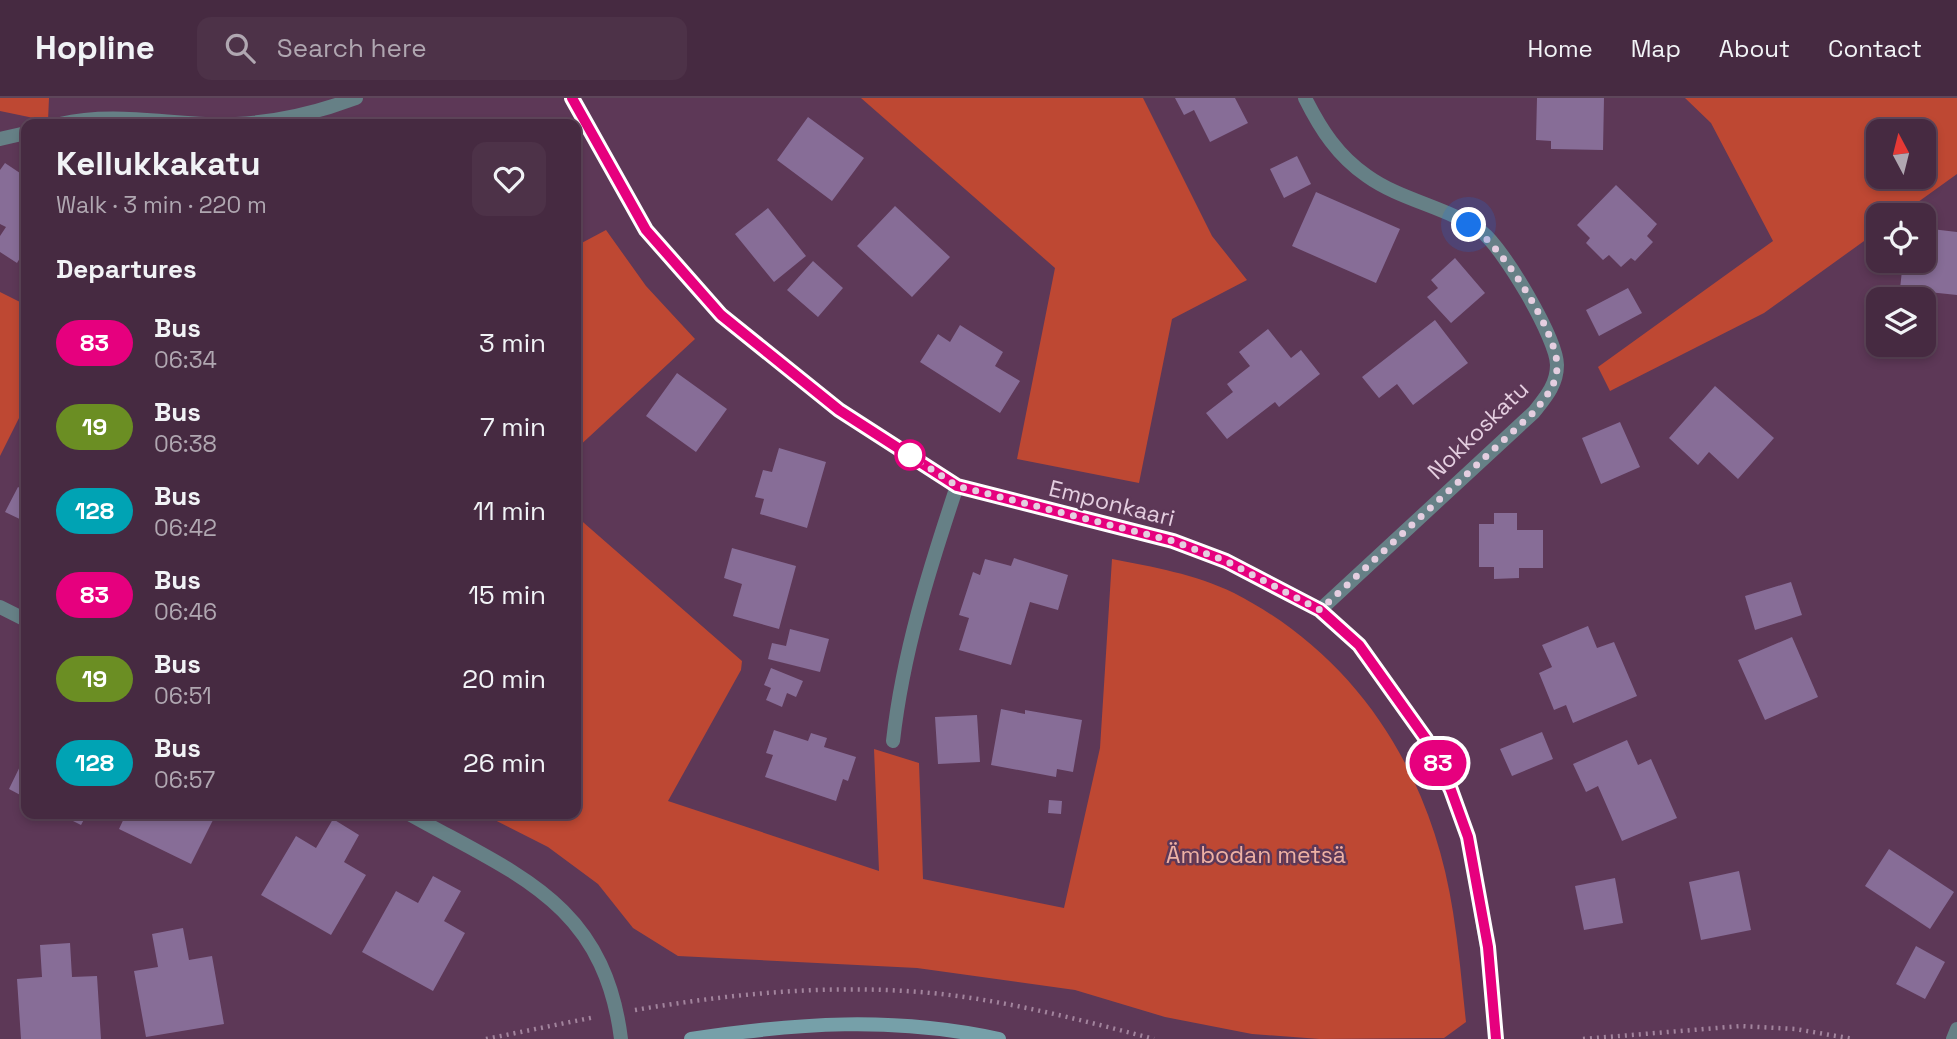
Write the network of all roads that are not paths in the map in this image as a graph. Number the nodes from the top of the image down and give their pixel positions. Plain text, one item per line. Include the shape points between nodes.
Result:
1 (356, 98) edge
2 (572, 98) edge
3 (1305, 98) edge
4 (267, 119) edge
5 (21, 134) edge
6 (0, 139) edge
7 (957, 486) junction
8 (0, 607) edge
9 (1320, 610) junction
10 (21, 618) edge
11 (893, 741) dead end
12 (418, 819) edge
13 (1957, 1029) edge
14 (621, 1039) edge
15 (691, 1039) edge
16 (999, 1039) edge
17 (1496, 1039) edge
18 (1953, 1039) edge

1 - 4 street via 324,110
2 - 7 street, Emponkaari via 646,230 721,315 839,410
3 - 9 street, Nokkoskatu via 1320,128 1343,157 1370,178 1483,233 1506,258 1554,344 1558,367 1552,389 1534,412
5 - 6 street
7 - 9 street, Emponkaari via 1173,541 1226,561
7 - 11 street via 903,670
8 - 10 street
9 - 17 street, Emponkaari via 1359,645 1393,689 1426,739 1451,790 1468,837 1479,891
12 - 14 street via 551,897 580,927 601,962
13 - 18 street
15 - 16 street via 784,1025 847,1023

